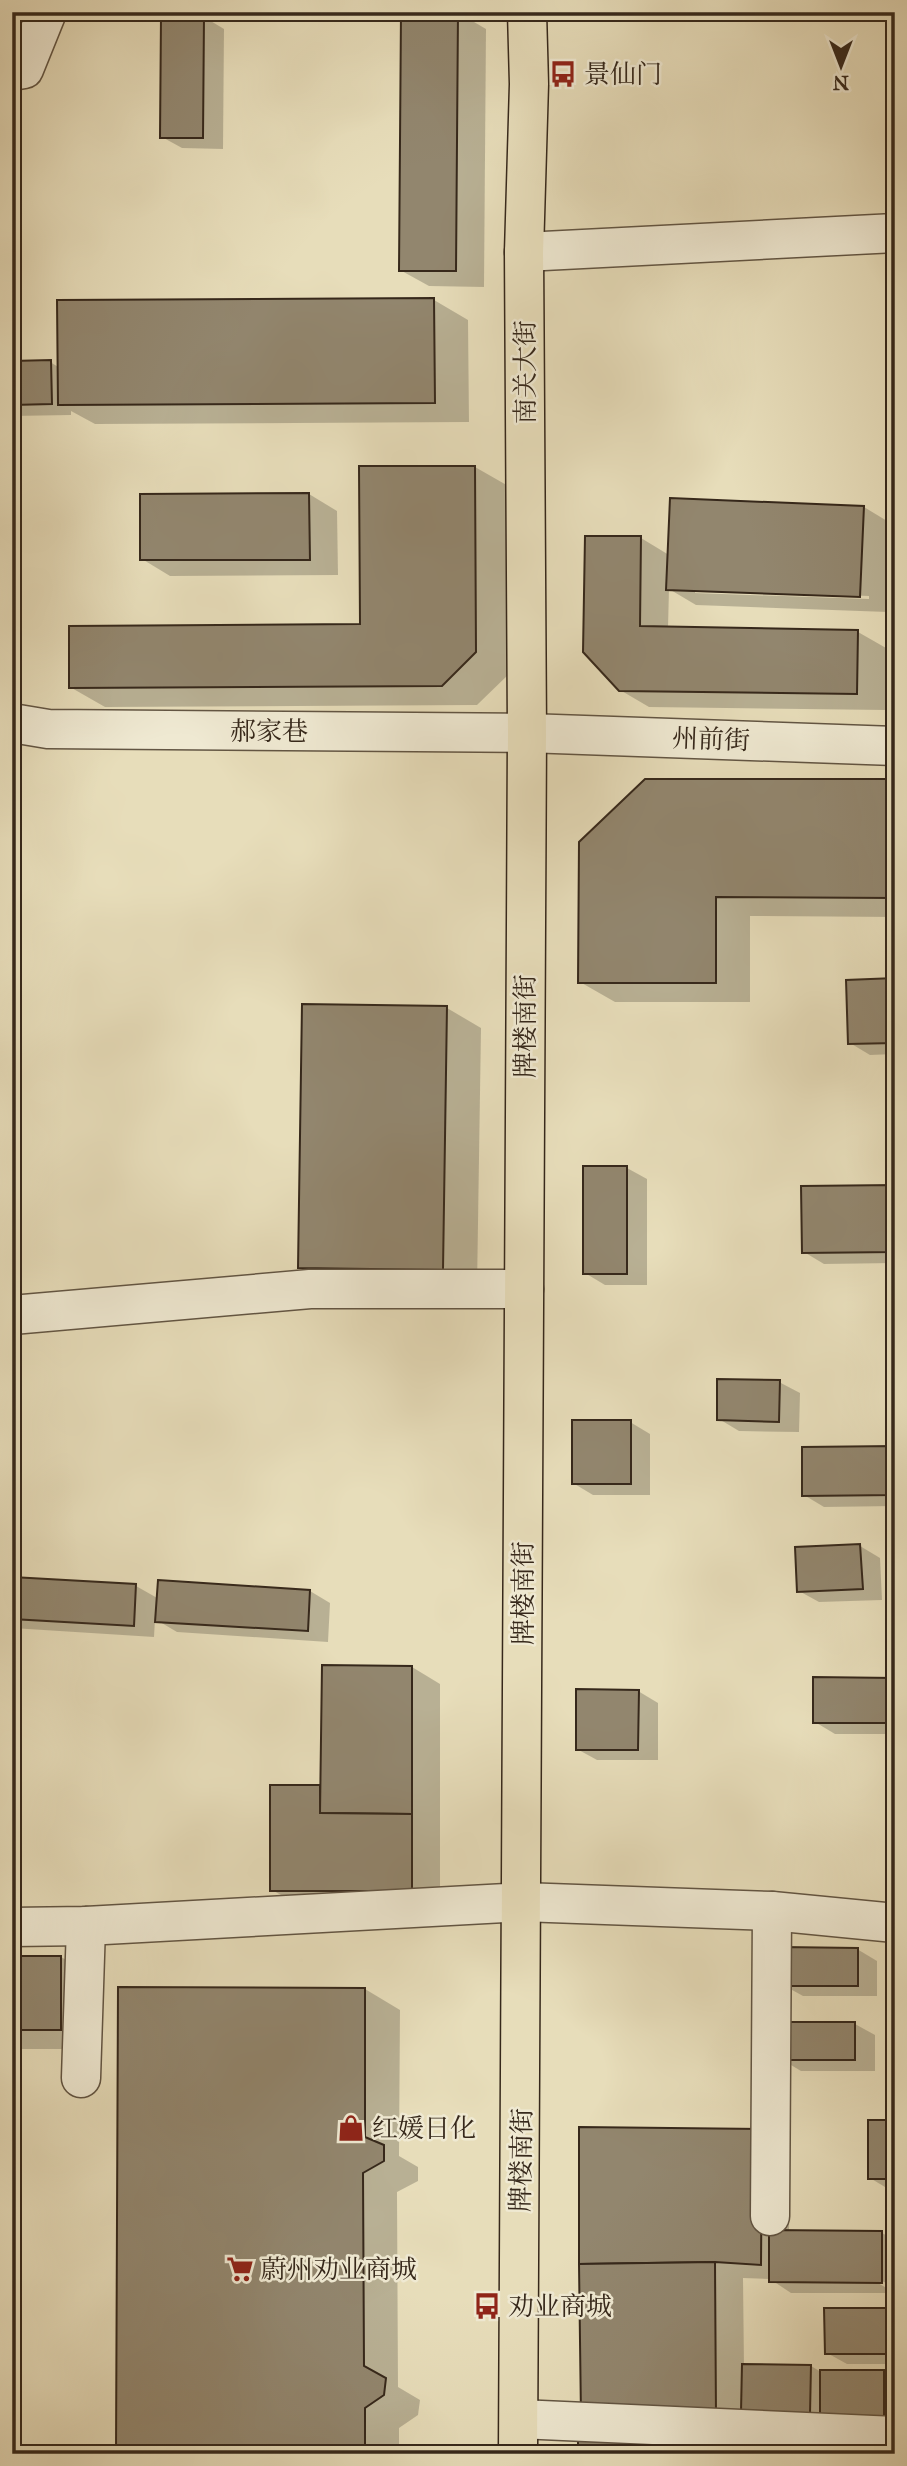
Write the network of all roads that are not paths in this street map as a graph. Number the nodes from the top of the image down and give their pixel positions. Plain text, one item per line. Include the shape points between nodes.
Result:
1 (47, 12) edge
2 (527, 12) edge
3 (12, 71) edge
4 (895, 233) edge
5 (524, 252) junction
6 (12, 723) edge
7 (527, 733) junction
8 (895, 746) edge
9 (524, 1289) junction
10 (12, 1315) edge
11 (522, 1902) junction
12 (772, 1911) junction
13 (895, 1923) edge
14 (86, 1926) junction
15 (12, 1927) edge
16 (80, 2078) dead end
17 (770, 2216) dead end
18 (519, 2436) edge
19 (895, 2436) edge

1 - 3 street via 24,69
2 - 5 main road, 南关大街
4 - 5 street
5 - 7 main road, 南关大街
6 - 7 street, 郝家巷 via 48,729
7 - 8 street, 州前街
7 - 9 main road, 牌楼南街
9 - 10 street via 310,1289
9 - 11 main road, 牌楼南街
11 - 12 street
11 - 14 street
11 - 18 main road, 牌楼南街
12 - 13 street
12 - 17 street
14 - 15 street
14 - 16 street
18 - 19 street

